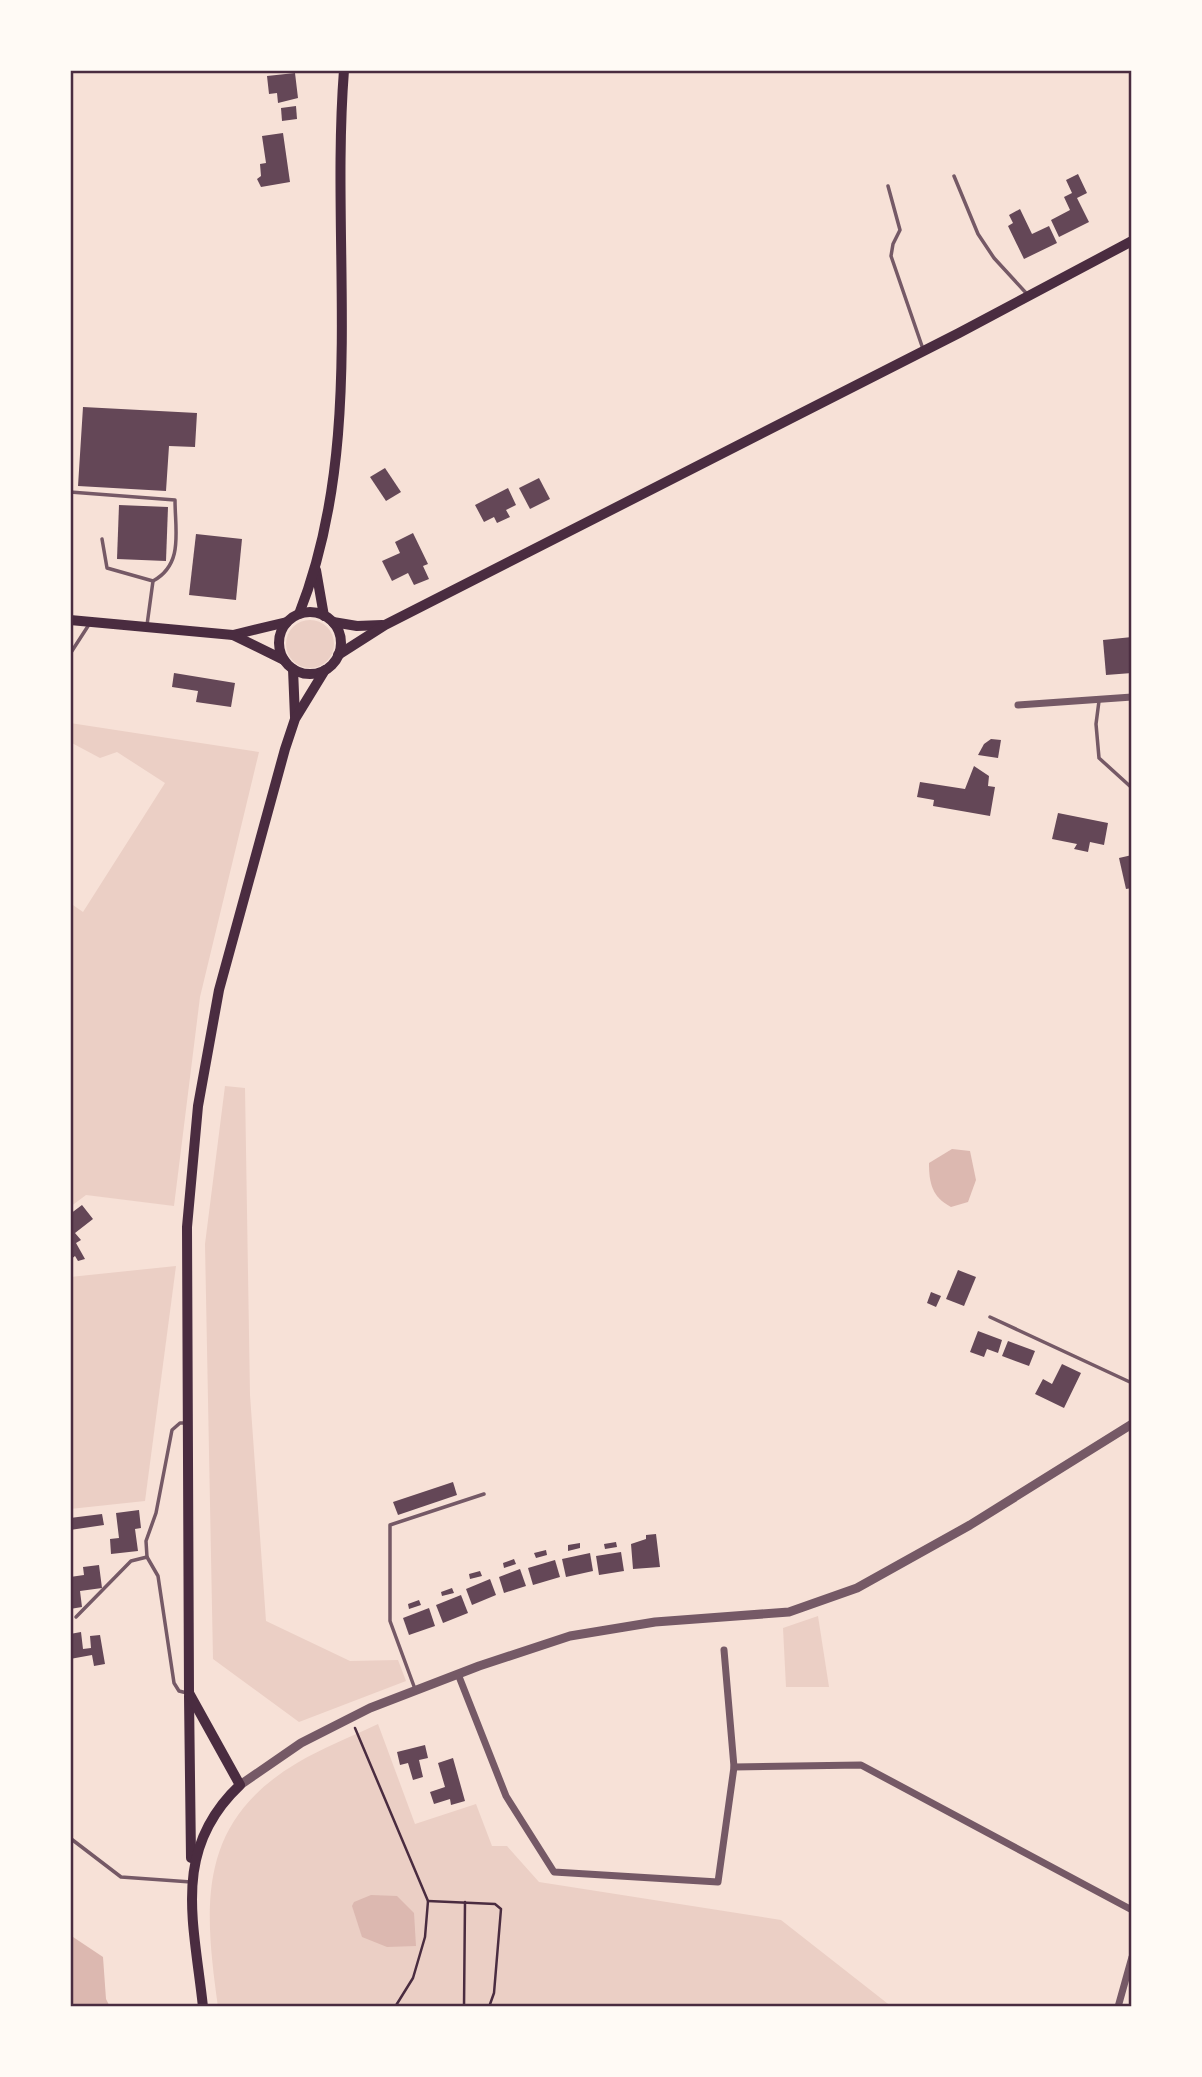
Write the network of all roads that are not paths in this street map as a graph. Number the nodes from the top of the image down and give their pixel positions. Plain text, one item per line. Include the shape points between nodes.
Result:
1 (344, 70) edge
2 (954, 176) dead end
3 (888, 186) dead end
4 (1132, 241) edge
5 (1028, 296) junction
6 (924, 351) junction
7 (70, 492) edge
8 (102, 539) dead end
9 (316, 570) junction
10 (153, 580) junction
11 (299, 614) junction
12 (328, 619) junction
13 (70, 620) edge
14 (287, 622) junction
15 (90, 623) junction
16 (385, 625) junction
17 (146, 627) junction
18 (233, 635) junction
19 (70, 654) edge
20 (338, 655) junction
21 (284, 661) junction
22 (293, 670) junction
23 (325, 670) junction
24 (1132, 698) edge
25 (1099, 701) junction
26 (1018, 705) dead end
27 (295, 719) junction
28 (1132, 788) edge
29 (990, 1317) dead end
30 (1132, 1383) edge
31 (188, 1423) junction
32 (1132, 1424) edge
33 (484, 1494) dead end
34 (147, 1557) junction
35 (76, 1617) dead end
36 (724, 1650) dead end
37 (458, 1674) junction
38 (415, 1691) junction
39 (189, 1693) junction
40 (734, 1767) junction
41 (240, 1785) junction
42 (70, 1838) edge
43 (192, 1882) junction
44 (1132, 1910) edge
45 (1132, 1957) edge
46 (203, 2007) edge
47 (1118, 2007) edge

1 - 9 main road via 339,424
2 - 5 lane via 978,234
3 - 6 lane via 900,230 891,256
4 - 5 main road
5 - 6 main road
6 - 16 main road
7 - 10 lane via 174,500 175,559 167,573
8 - 10 lane via 107,568
9 - 11 main road
9 - 12 main road
10 - 17 lane
11 - 12 main road
11 - 14 main road
12 - 16 main road via 357,626
12 - 20 main road via 341,638
13 - 15 main road
14 - 18 main road
14 - 21 main road via 279,637
15 - 17 main road
15 - 19 lane
16 - 20 main road
17 - 18 main road
18 - 21 main road
20 - 23 main road
21 - 22 main road
22 - 23 main road via 309,674
22 - 27 main road
23 - 27 main road
24 - 25 street
25 - 26 street
25 - 28 lane via 1099,758
27 - 31 main road via 219,990 198,1106 187,1227
29 - 30 lane
31 - 34 lane via 172,1430 146,1541
31 - 39 main road
32 - 37 street via 970,1525 857,1588 789,1612 655,1622 570,1636
33 - 38 lane via 390,1525 390,1620
34 - 35 lane via 131,1561
34 - 39 lane via 158,1576 174,1684
36 - 40 street
37 - 38 street
37 - 40 street via 506,1796 554,1872 718,1882
38 - 41 street via 301,1744
39 - 41 main road
39 - 43 main road
40 - 44 street via 861,1765
41 - 43 main road via 218,1805 201,1837
42 - 43 lane via 121,1877
43 - 46 main road
45 - 47 street

